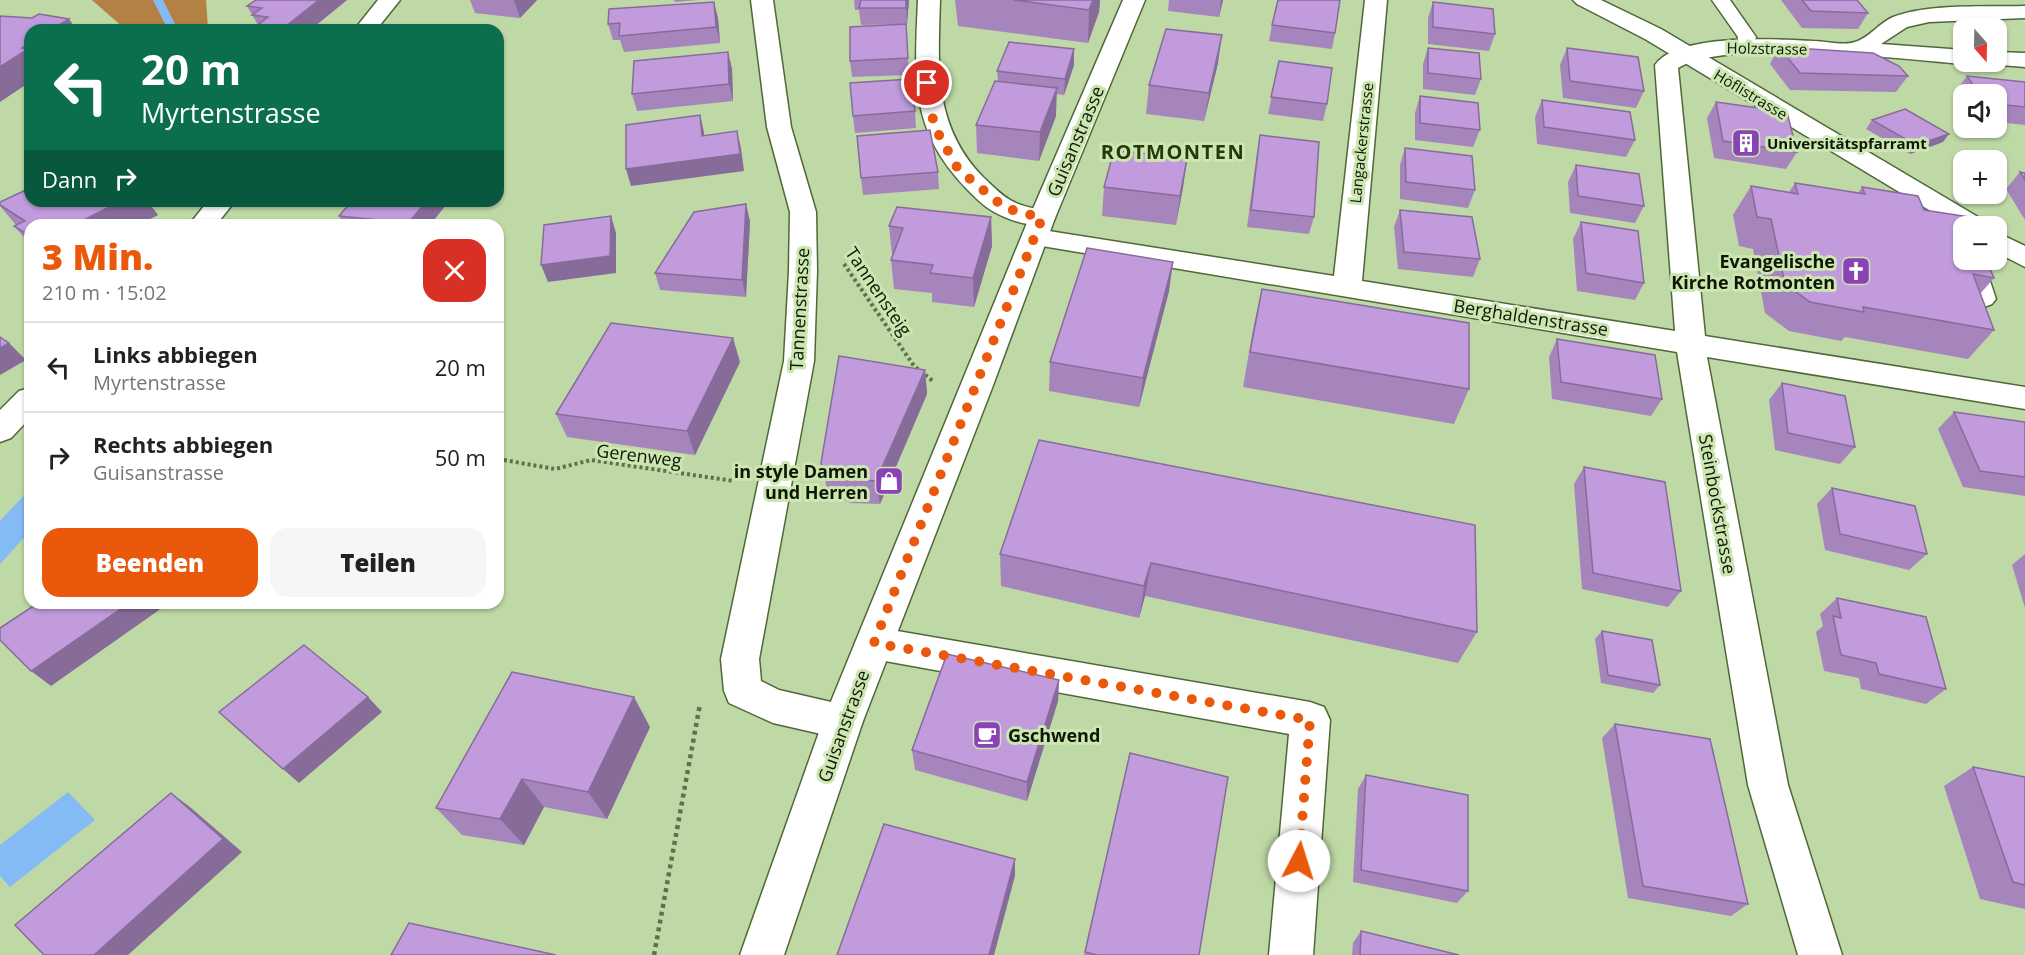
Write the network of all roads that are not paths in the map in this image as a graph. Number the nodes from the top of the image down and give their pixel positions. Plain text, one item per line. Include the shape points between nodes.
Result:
1 (389, 0) edge
2 (762, 0) edge
3 (929, 0) edge
4 (1134, 0) edge
5 (1376, 0) edge
6 (1584, 0) edge
7 (1721, 0) edge
8 (2025, 12) edge
9 (370, 24) edge
10 (1746, 46) junction
11 (1858, 50) junction
12 (1683, 53) junction
13 (1953, 56) edge
14 (2007, 59) edge
15 (2025, 60) edge
16 (217, 207) edge
17 (1953, 216) edge
18 (207, 219) edge
19 (1039, 227) junction
20 (2007, 247) edge
21 (2025, 258) edge
22 (1975, 270) edge
23 (1347, 286) junction
24 (1984, 299) edge
25 (1690, 344) junction
26 (2025, 398) edge
27 (24, 405) edge
28 (0, 430) edge
29 (874, 643) junction
30 (843, 721) junction
31 (762, 955) edge
32 (1291, 955) edge
33 (1820, 955) edge

1 - 9 street
2 - 30 street, Tannenstrasse via 779,126 803,212 799,361 740,659 743,691 773,706
3 - 19 street, Berghaldenstrasse via 927,83 934,126 958,169 1005,208
4 - 19 street, Guisanstrasse
5 - 23 street, Langackerstrasse
6 - 12 street
7 - 10 lane via 1747,38
8 - 11 street via 1929,16 1900,22
10 - 11 street, Holzstrasse
10 - 12 street, Holzstrasse
11 - 13 street, Holzstrasse
12 - 17 street, Höflistrasse
12 - 25 street, Steinbockstrasse via 1666,65
14 - 15 street
16 - 18 street
19 - 23 street, Berghaldenstrasse
19 - 29 street, Guisanstrasse
20 - 21 street
22 - 24 lane
23 - 25 street, Berghaldenstrasse
25 - 26 street, Berghaldenstrasse
25 - 33 street, Steinbockstrasse via 1768,786
27 - 28 street
29 - 30 street, Guisanstrasse
29 - 32 street via 1310,720
30 - 31 street, Guisanstrasse

